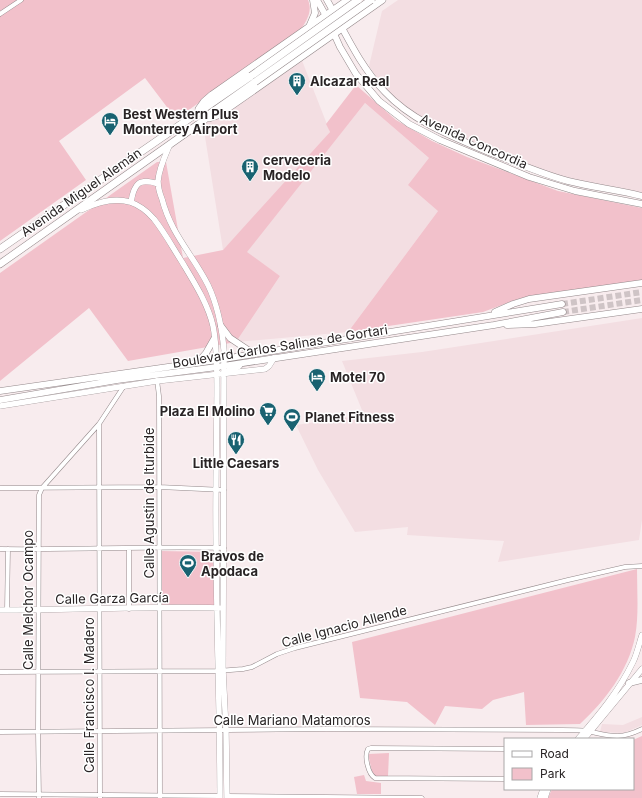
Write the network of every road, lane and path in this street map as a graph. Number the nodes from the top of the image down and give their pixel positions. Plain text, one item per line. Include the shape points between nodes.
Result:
1 (21, 0) edge
2 (313, 0) edge
3 (317, 0) edge
4 (327, 0) edge
5 (348, 0) edge
6 (358, 0) edge
7 (371, 0) edge
8 (382, 0) edge
9 (333, 11) junction
10 (0, 14) edge
11 (326, 16) junction
12 (359, 17) junction
13 (308, 28) junction
14 (342, 28) junction
15 (300, 34) junction
16 (335, 34) junction
17 (310, 50) junction
18 (197, 113) junction
19 (203, 121) junction
20 (170, 144) junction
21 (158, 184) junction
22 (642, 196) edge
23 (131, 202) junction
24 (642, 204) edge
25 (59, 221) junction
26 (0, 249) edge
27 (0, 264) edge
28 (642, 283) edge
29 (562, 304) tunnel mouth
30 (642, 309) edge
31 (563, 312) tunnel mouth
32 (492, 314) junction
33 (494, 325) junction
34 (221, 326) junction
35 (214, 339) junction
36 (254, 354) junction
37 (274, 358) junction
38 (198, 362) junction
39 (225, 362) junction
40 (251, 362) junction
41 (217, 364) junction
42 (225, 373) junction
43 (217, 374) junction
44 (200, 376) junction
45 (157, 378) junction
46 (122, 379) junction
47 (124, 386) junction
48 (217, 387) junction
49 (0, 391) edge
50 (0, 400) edge
51 (0, 406) edge
52 (99, 424) junction
53 (99, 487) junction
54 (159, 487) junction
55 (0, 488) edge
56 (42, 488) junction
57 (216, 489) junction
58 (224, 490) junction
59 (159, 547) junction
60 (217, 548) junction
61 (224, 548) junction
62 (0, 549) edge
63 (8, 549) junction
64 (39, 549) junction
65 (99, 549) junction
66 (129, 549) junction
67 (642, 566) edge
68 (160, 607) junction
69 (217, 608) junction
70 (224, 608) junction
71 (99, 609) junction
72 (129, 609) junction
73 (0, 610) edge
74 (7, 610) junction
75 (38, 610) junction
76 (642, 635) edge
77 (642, 669) edge
78 (99, 670) junction
79 (160, 670) junction
80 (221, 670) junction
81 (0, 672) edge
82 (38, 672) junction
83 (642, 680) edge
84 (629, 684) junction
85 (642, 729) edge
86 (219, 730) junction
87 (226, 730) junction
88 (159, 731) junction
89 (0, 732) edge
90 (38, 732) junction
91 (100, 732) junction
92 (587, 732) junction
93 (579, 738) edge
94 (584, 738) edge
95 (504, 749) edge
96 (504, 779) edge
97 (0, 794) edge
98 (39, 796) edge
99 (100, 797) edge
100 (160, 797) edge
101 (224, 797) edge
102 (422, 798) edge

1 - 10 street
2 - 13 main road via 315,13
3 - 11 main road, Avenida Concordia
4 - 9 main road, Avenida Concordia
5 - 9 highway
5 - 12 highway via 350,13
6 - 18 highway, Avenida Miguel Alemán, bridge
7 - 19 highway, Avenida Miguel Alemán, bridge
8 - 12 highway
9 - 11 highway
9 - 14 main road, Avenida Concordia
11 - 13 highway
11 - 16 main road, Avenida Concordia
12 - 14 highway
13 - 15 highway
14 - 16 highway
14 - 22 main road, Avenida Concordia via 373,78 392,99 414,116 462,141 528,168 569,181
15 - 17 highway via 309,34 314,39
15 - 18 highway via 212,95 201,105
16 - 17 highway
16 - 24 main road, Avenida Concordia via 340,47 369,90 389,109 418,130 544,182
17 - 19 highway via 218,115
18 - 26 highway, Avenida Miguel Alemán
19 - 20 highway, Avenida Miguel Alemán
20 - 21 street via 162,163
20 - 25 highway, Avenida Miguel Alemán
21 - 23 street via 151,181 140,183 133,191
21 - 34 street via 168,221 208,285
23 - 25 street via 121,200 93,204
23 - 35 street via 144,209 154,219 170,242 202,298 212,325
25 - 27 highway, Avenida Miguel Alemán
28 - 32 main road via 529,299
29 - 32 main road, Boulevard Carlos Salinas de Gortari
30 - 33 main road via 526,325
31 - 33 main road, Boulevard Carlos Salinas de Gortari
32 - 36 main road, Boulevard Carlos Salinas de Gortari
33 - 37 main road, Boulevard Carlos Salinas de Gortari
34 - 36 main road via 230,338
34 - 39 street
35 - 38 main road
35 - 41 street
36 - 39 main road, Boulevard Carlos Salinas de Gortari
37 - 40 main road, Boulevard Carlos Salinas de Gortari
37 - 42 street via 265,369
38 - 41 main road, Boulevard Carlos Salinas de Gortari
38 - 49 main road, Boulevard Carlos Salinas de Gortari
39 - 40 main road, Boulevard Carlos Salinas de Gortari
39 - 41 main road, Boulevard Carlos Salinas de Gortari
39 - 42 street
40 - 42 main road
41 - 43 street
41 - 45 main road, Boulevard Carlos Salinas de Gortari
42 - 43 street
42 - 58 street
43 - 44 street
43 - 48 street
44 - 45 street
44 - 48 street via 209,378
45 - 46 main road, Boulevard Carlos Salinas de Gortari
45 - 47 street
45 - 54 street, Calle Agustin de Iturbide
46 - 47 street
46 - 50 main road, Boulevard Carlos Salinas de Gortari
47 - 51 street
47 - 52 street
48 - 57 street
52 - 53 street, Calle Francisco I. Madero
52 - 56 street
53 - 54 street
53 - 56 street
53 - 65 street, Calle Francisco I. Madero
54 - 57 street
54 - 59 street, Calle Agustin de Iturbide
55 - 56 street
56 - 64 street, Calle Melchor Ocampo via 39,499
57 - 58 street
57 - 60 street
58 - 61 street
59 - 60 street
59 - 66 street
59 - 68 street, Calle Agustin de Iturbide
60 - 61 street
60 - 69 street
61 - 70 street
62 - 63 street
63 - 64 street
63 - 74 street
64 - 65 street
64 - 75 street, Calle Melchor Ocampo
65 - 66 street
65 - 71 street, Calle Francisco I. Madero
66 - 72 street
67 - 80 street, Calle Ignacio Allende via 610,570 419,616 295,648 252,667
68 - 69 street, Calle Garza García
68 - 72 street, Calle Garza García
68 - 79 street, Calle Agustin de Iturbide
69 - 70 street, Calle Garza García
69 - 80 street
70 - 80 street
71 - 72 street, Calle Garza García
71 - 75 street, Calle Garza García
71 - 78 street, Calle Francisco I. Madero
73 - 74 street, Calle Garza García
74 - 75 street, Calle Garza García
75 - 82 street, Calle Melchor Ocampo
76 - 92 street via 634,660
77 - 84 street
78 - 79 street, Calle Ignacio Allende
78 - 82 street, Calle Ignacio Allende
78 - 91 street, Calle Francisco I. Madero
79 - 80 street, Calle Ignacio Allende
79 - 88 street, Calle Agustin de Iturbide
80 - 86 street
80 - 87 street
81 - 82 street, Calle Ignacio Allende
82 - 90 street, Calle Melchor Ocampo
83 - 84 main road
84 - 92 street
85 - 92 street, Calle Mariano Matamoros via 619,737
86 - 87 street, Calle Mariano Matamoros
86 - 88 street, Calle Mariano Matamoros
86 - 101 street
87 - 92 street, Calle Mariano Matamoros
87 - 101 street
88 - 91 street, Calle Mariano Matamoros
88 - 100 street, Calle Agustin de Iturbide
89 - 90 street, Calle Mariano Matamoros
90 - 91 street, Calle Mariano Matamoros
90 - 98 street, Calle Melchor Ocampo
91 - 99 street, Calle Francisco I. Madero
92 - 93 street
92 - 94 street
95 - 96 street via 371,748 366,754 371,775 375,778
97 - 98 street
98 - 99 street
99 - 100 street
100 - 101 street
101 - 102 street

